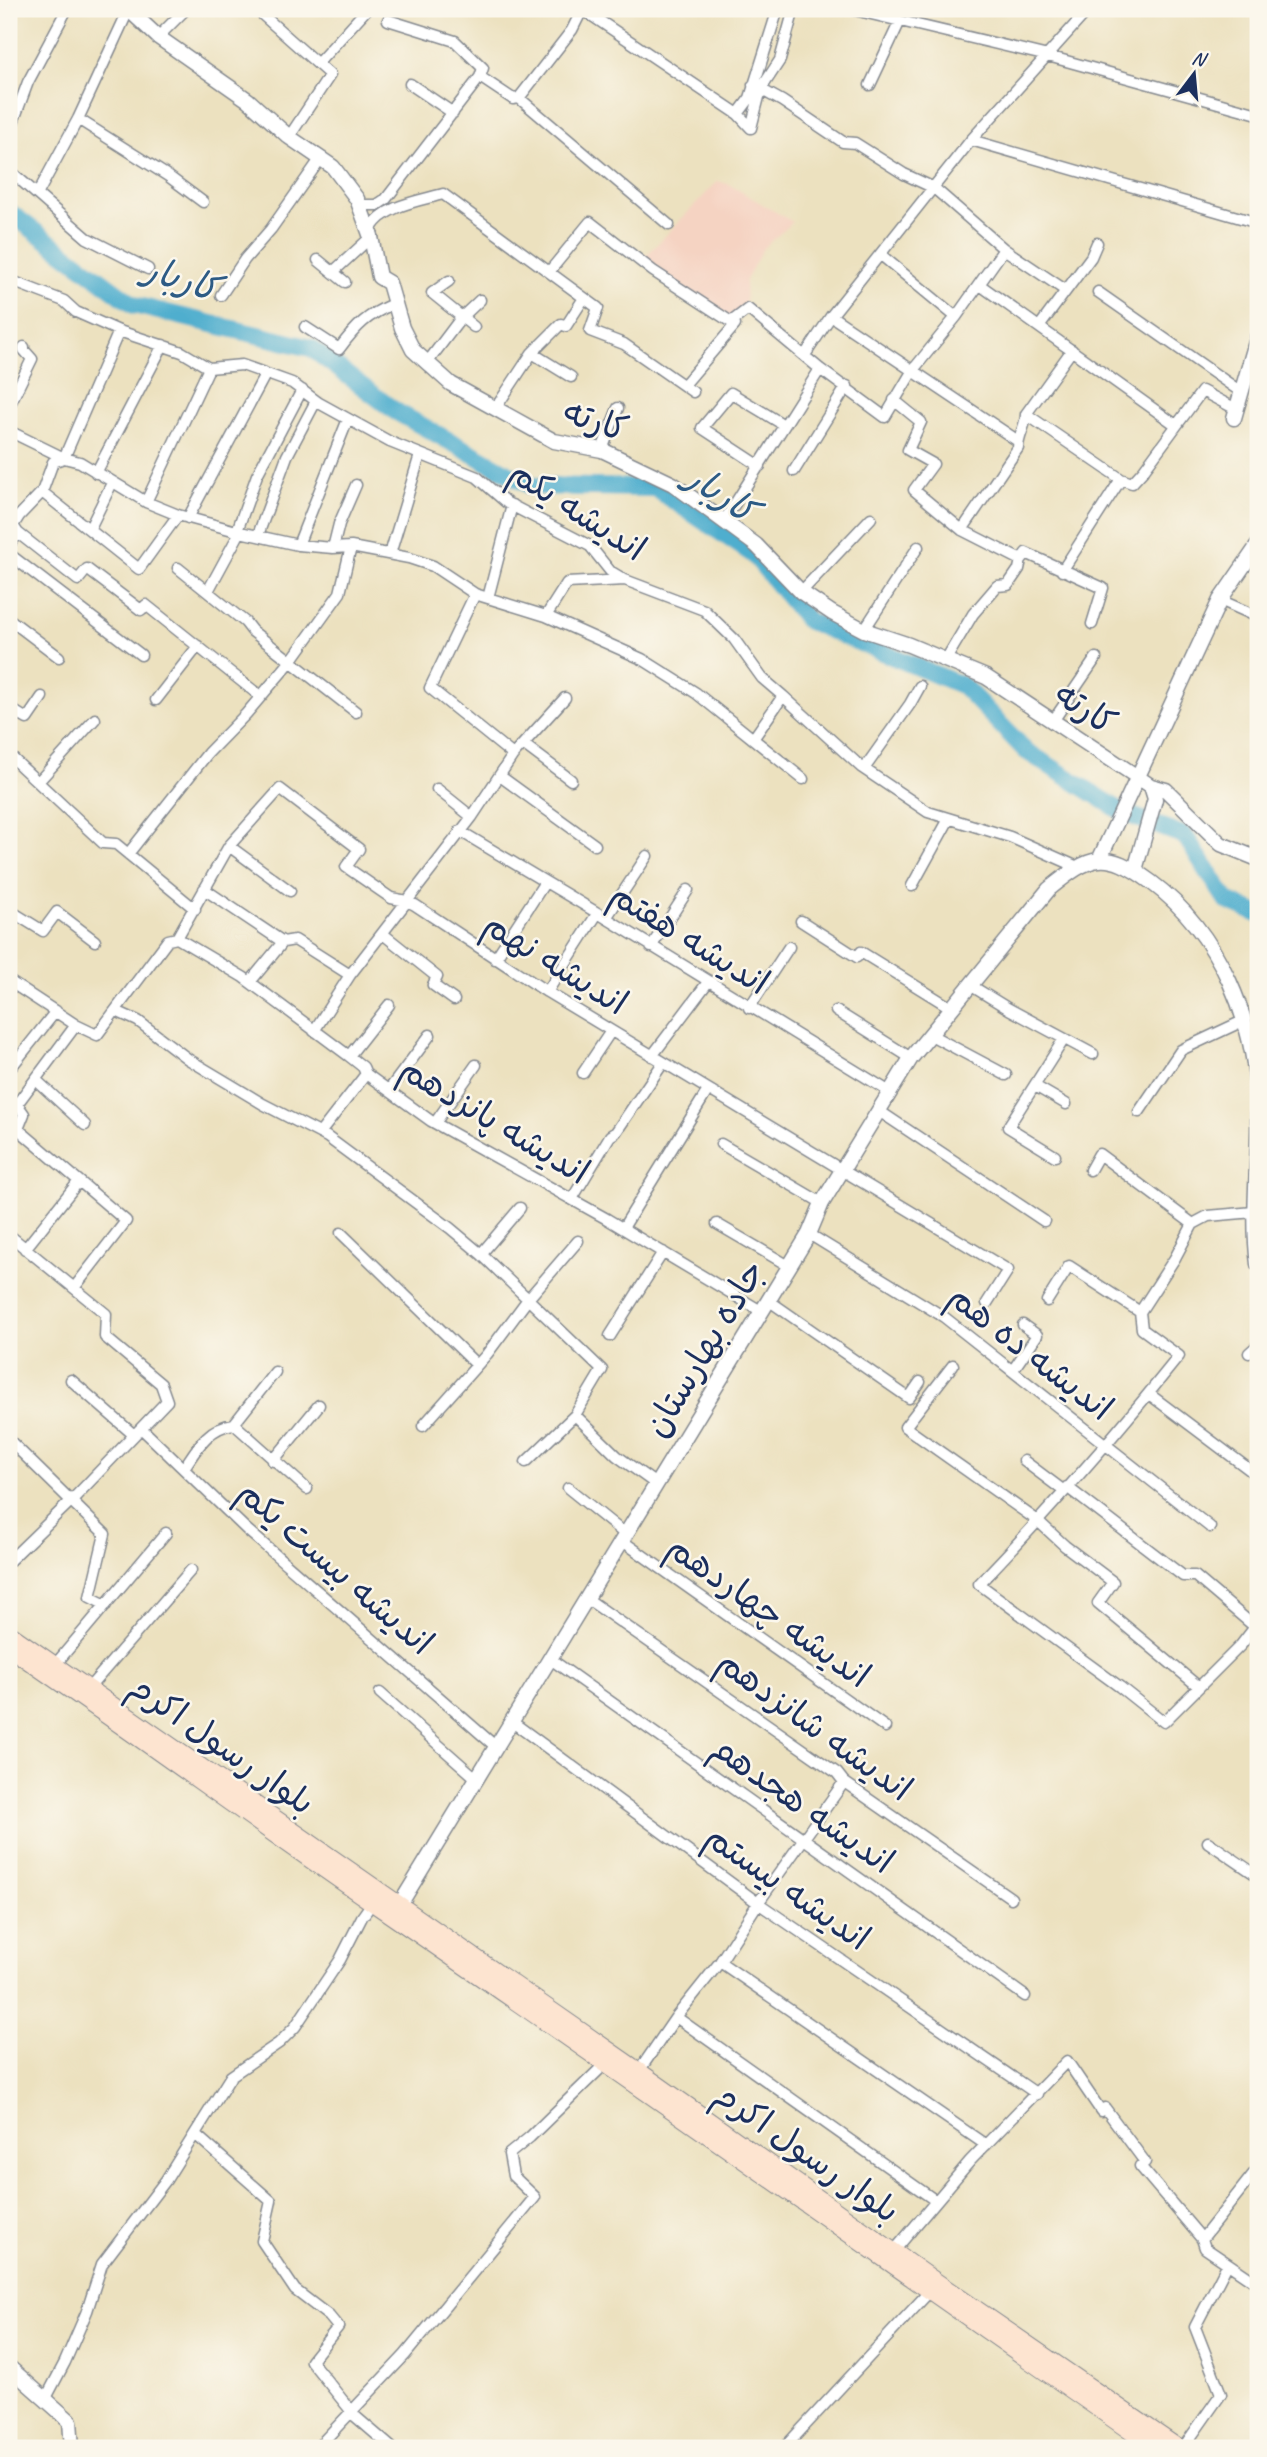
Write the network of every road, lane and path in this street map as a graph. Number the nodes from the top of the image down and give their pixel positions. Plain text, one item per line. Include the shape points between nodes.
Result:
1 (67, 9) edge
2 (129, 9) edge
3 (186, 9) edge
4 (256, 9) edge
5 (368, 9) edge
6 (582, 9) edge
7 (778, 9) edge
8 (794, 9) edge
9 (850, 9) edge
10 (1089, 9) edge
11 (388, 20) dead end
12 (900, 21) junction
13 (158, 37) junction
14 (1048, 56) junction
15 (318, 63) junction
16 (480, 77) junction
17 (410, 84) dead end
18 (870, 85) dead end
19 (757, 87) junction
20 (519, 98) junction
21 (453, 113) junction
22 (738, 114) junction
23 (1258, 114) edge
24 (78, 119) junction
25 (9, 133) edge
26 (289, 137) junction
27 (971, 140) junction
28 (321, 158) junction
29 (9, 170) edge
30 (934, 188) junction
31 (38, 193) junction
32 (203, 202) dead end
33 (360, 205) junction
34 (1258, 223) edge
35 (669, 225) dead end
36 (372, 237) junction
37 (1097, 243) dead end
38 (1004, 249) junction
39 (881, 255) junction
40 (318, 260) dead end
41 (377, 266) junction
42 (148, 269) dead end
43 (333, 272) junction
44 (549, 272) junction
45 (9, 280) edge
46 (449, 281) dead end
47 (345, 282) dead end
48 (980, 285) junction
49 (1065, 290) junction
50 (1098, 292) dead end
51 (221, 295) dead end
52 (584, 298) junction
53 (480, 300) dead end
54 (395, 303) junction
55 (831, 316) junction
56 (956, 317) junction
57 (461, 318) junction
58 (731, 322) junction
59 (305, 327) dead end
60 (474, 327) dead end
61 (1039, 327) junction
62 (119, 331) junction
63 (1258, 337) edge
64 (163, 345) junction
65 (24, 346) dead end
66 (1072, 350) junction
67 (532, 353) junction
68 (805, 355) junction
69 (427, 363) junction
70 (209, 368) junction
71 (820, 369) junction
72 (913, 370) junction
73 (265, 375) junction
74 (571, 377) dead end
75 (846, 386) junction
76 (302, 390) junction
77 (1241, 392) junction
78 (894, 400) junction
79 (316, 401) junction
80 (9, 406) edge
81 (618, 408) dead end
82 (495, 409) junction
83 (1026, 414) junction
84 (1235, 414) joint
85 (348, 419) junction
86 (784, 425) junction
87 (1176, 425) junction
88 (9, 431) edge
89 (1018, 441) junction
90 (603, 450) junction
91 (420, 455) junction
92 (64, 458) junction
93 (760, 466) junction
94 (794, 471) dead end
95 (96, 472) junction
96 (1121, 479) junction
97 (112, 483) junction
98 (356, 485) dead end
99 (42, 492) junction
100 (146, 502) junction
101 (512, 505) junction
102 (183, 516) junction
103 (871, 518) dead end
104 (724, 521) junction
105 (90, 528) junction
106 (13, 530) edge
107 (962, 530) junction
108 (239, 532) junction
109 (258, 535) junction
110 (9, 545) edge
111 (298, 545) junction
112 (1258, 545) edge
113 (351, 547) junction
114 (919, 547) dead end
115 (333, 548) junction
116 (9, 554) edge
117 (390, 554) junction
118 (1021, 561) junction
119 (178, 568) dead end
120 (1062, 571) junction
121 (625, 580) junction
122 (208, 591) junction
123 (801, 592) junction
124 (475, 594) junction
125 (488, 598) junction
126 (1220, 600) junction
127 (547, 616) junction
128 (1258, 617) edge
129 (9, 619) edge
130 (1091, 624) dead end
131 (864, 630) junction
132 (198, 646) junction
133 (141, 655) dead end
134 (59, 657) dead end
135 (1096, 658) dead end
136 (290, 661) junction
137 (945, 661) junction
138 (920, 686) dead end
139 (260, 696) junction
140 (783, 696) junction
141 (43, 697) dead end
142 (565, 698) dead end
143 (156, 700) dead end
144 (9, 708) edge
145 (356, 712) dead end
146 (95, 719) dead end
147 (1053, 721) junction
148 (753, 739) junction
149 (523, 744) junction
150 (513, 755) junction
151 (9, 757) edge
152 (864, 769) junction
153 (500, 776) junction
154 (803, 779) dead end
155 (571, 780) dead end
156 (38, 782) junction
157 (1148, 788) junction
158 (437, 789) dead end
159 (472, 817) junction
160 (949, 819) junction
161 (460, 831) junction
162 (596, 845) dead end
163 (229, 846) junction
164 (128, 854) junction
165 (647, 856) dead end
166 (1100, 858) junction
167 (1258, 859) edge
168 (1080, 868) junction
169 (1130, 868) junction
170 (545, 883) junction
171 (912, 886) dead end
172 (204, 889) junction
173 (688, 890) dead end
174 (290, 891) dead end
175 (408, 901) junction
176 (195, 909) junction
177 (9, 910) edge
178 (602, 916) junction
179 (801, 921) dead end
180 (383, 934) junction
181 (177, 938) junction
182 (95, 941) dead end
183 (283, 942) junction
184 (651, 947) junction
185 (789, 947) dead end
186 (495, 959) junction
187 (350, 975) junction
188 (9, 981) edge
189 (250, 982) junction
190 (708, 982) junction
191 (970, 985) junction
192 (547, 992) junction
193 (454, 1000) dead end
194 (389, 1005) dead end
195 (749, 1008) junction
196 (953, 1009) junction
197 (56, 1011) junction
198 (116, 1011) junction
199 (836, 1011) dead end
200 (1245, 1020) junction
201 (76, 1025) junction
202 (313, 1031) junction
203 (611, 1031) junction
204 (929, 1034) junction
205 (430, 1035) dead end
206 (1064, 1039) junction
207 (1093, 1054) dead end
208 (349, 1056) junction
209 (652, 1056) junction
210 (911, 1058) junction
211 (663, 1063) junction
212 (476, 1065) dead end
213 (9, 1070) edge
214 (583, 1073) dead end
215 (366, 1074) junction
216 (1006, 1075) dead end
217 (36, 1080) junction
218 (1035, 1086) junction
219 (389, 1090) junction
220 (708, 1090) junction
221 (890, 1092) junction
222 (13, 1100) edge
223 (1066, 1104) dead end
224 (880, 1111) junction
225 (1139, 1112) dead end
226 (435, 1123) junction
227 (85, 1125) dead end
228 (320, 1133) junction
229 (721, 1144) dead end
230 (1055, 1156) dead end
231 (842, 1169) junction
232 (1090, 1170) dead end
233 (79, 1181) junction
234 (572, 1199) junction
235 (822, 1203) junction
236 (520, 1208) dead end
237 (1254, 1212) junction
238 (1044, 1221) dead end
239 (718, 1224) dead end
240 (1193, 1224) junction
241 (623, 1228) junction
242 (341, 1233) dead end
243 (809, 1234) junction
244 (9, 1235) edge
245 (578, 1241) dead end
246 (25, 1248) junction
247 (663, 1252) junction
248 (481, 1254) junction
249 (1258, 1264) edge
250 (789, 1266) junction
251 (74, 1288) junction
252 (528, 1299) junction
253 (1046, 1301) dead end
254 (987, 1303) dead end
255 (765, 1306) junction
256 (1140, 1312) junction
257 (1023, 1325) dead end
258 (610, 1336) dead end
259 (477, 1365) junction
260 (953, 1365) dead end
261 (1013, 1370) junction
262 (275, 1372) dead end
263 (71, 1380) dead end
264 (920, 1382) dead end
265 (1149, 1394) junction
266 (319, 1405) dead end
267 (575, 1415) junction
268 (234, 1424) junction
269 (423, 1426) dead end
270 (137, 1432) junction
271 (9, 1440) edge
272 (1105, 1445) junction
273 (273, 1461) junction
274 (1024, 1461) dead end
275 (526, 1462) dead end
276 (184, 1468) junction
277 (1258, 1476) edge
278 (656, 1484) junction
279 (568, 1488) dead end
280 (307, 1489) dead end
281 (1066, 1489) junction
282 (72, 1500) junction
283 (1038, 1521) junction
284 (1210, 1527) dead end
285 (166, 1533) dead end
286 (623, 1537) junction
287 (9, 1561) edge
288 (191, 1570) dead end
289 (586, 1598) junction
290 (106, 1605) junction
291 (1257, 1625) edge
292 (9, 1633) edge
293 (9, 1648) edge
294 (549, 1658) junction
295 (54, 1667) junction
296 (1199, 1687) junction
297 (89, 1689) junction
298 (380, 1693) dead end
299 (511, 1721) junction
300 (885, 1727) dead end
301 (495, 1746) junction
302 (476, 1778) junction
303 (844, 1782) junction
304 (804, 1839) junction
305 (1208, 1842) dead end
306 (1258, 1876) edge
307 (1011, 1898) dead end
308 (372, 1902) junction
309 (758, 1903) junction
310 (396, 1911) junction
311 (720, 1962) junction
312 (1026, 1996) dead end
313 (676, 2017) junction
314 (606, 2063) junction
315 (639, 2071) junction
316 (1037, 2094) junction
317 (195, 2134) junction
318 (986, 2145) junction
319 (1258, 2168) edge
320 (936, 2201) junction
321 (1202, 2239) junction
322 (894, 2251) junction
323 (1227, 2265) junction
324 (1258, 2284) edge
325 (930, 2291) junction
326 (9, 2367) edge
327 (45, 2400) junction
328 (352, 2410) junction
329 (72, 2448) edge
330 (317, 2448) edge
331 (392, 2448) edge
332 (784, 2448) edge
333 (1154, 2448) edge
334 (1181, 2448) edge

1 - 25 street via 28,82
2 - 13 street, کارته
2 - 24 street
3 - 13 street
4 - 15 street
5 - 15 street
6 - 20 street via 572,30
6 - 22 street
7 - 19 street
8 - 19 street via 780,60
9 - 12 street
10 - 14 street
11 - 16 street via 455,41 483,68
12 - 14 street
12 - 18 street
13 - 26 street, کارته via 248,100
14 - 23 street
14 - 27 street
15 - 26 street via 330,75
16 - 20 street via 513,99
16 - 21 street
17 - 21 street
19 - 22 street
19 - 22 street via 751,128
19 - 30 street via 843,142 855,143
20 - 35 street
21 - 33 street via 387,199 377,205
24 - 31 street
24 - 32 street
26 - 28 street, کارته
27 - 30 street
27 - 34 street
28 - 33 street, کارته
28 - 51 street
29 - 31 street
30 - 38 street
30 - 39 street
31 - 42 street via 87,238
33 - 36 street, کارته
36 - 41 street, کارته
36 - 43 street
37 - 49 street
38 - 48 street
38 - 49 street
39 - 55 street
39 - 56 street
40 - 43 street
41 - 44 street via 371,228 376,219 443,194
41 - 54 street, کارته
43 - 47 street
44 - 52 street
44 - 58 street via 590,222 653,271
45 - 62 street
46 - 57 street via 432,293
48 - 56 street
48 - 61 street
49 - 61 street
50 - 77 street
52 - 58 street via 598,308 590,331 621,342 689,388 735,325
52 - 67 street via 566,326 561,324
53 - 57 street
54 - 59 street via 356,326 339,349
54 - 69 street, کارته via 413,350
55 - 68 street
55 - 72 street
56 - 72 street
57 - 60 street
57 - 69 street
58 - 68 street via 748,309
61 - 66 street
62 - 64 street
62 - 92 street
63 - 77 street
64 - 70 street
64 - 95 street
65 - 80 street via 32,359
66 - 83 street
66 - 87 street
67 - 74 street
67 - 82 street
68 - 71 street
69 - 82 street, کارته via 451,384
70 - 73 street, اندیشه یکم via 242,365
70 - 100 street
71 - 75 street
71 - 86 street
72 - 78 street
72 - 89 street
73 - 76 street, اندیشه یکم
73 - 102 street
75 - 78 street via 885,417
75 - 94 street
76 - 79 street, اندیشه یکم
76 - 108 street via 257,475
77 - 84 street
78 - 107 street via 921,422 908,450 933,464 914,490
79 - 85 street, اندیشه یکم
79 - 109 street via 287,456
81 - 90 street
82 - 90 street, کارته via 554,441
83 - 89 street
83 - 96 street
84 - 87 street via 1202,391
85 - 91 street, اندیشه یکم
85 - 111 street
86 - 93 street
86 - 93 street via 731,393 702,428
87 - 96 street via 1132,483
88 - 92 street
89 - 107 street via 1018,448
90 - 104 street, کارته via 673,484
91 - 101 street, اندیشه یکم via 477,477
91 - 117 street
92 - 95 street
92 - 99 street via 53,462
93 - 104 street
95 - 97 street
96 - 120 street
97 - 100 street
97 - 105 street
98 - 115 street
99 - 105 street
99 - 106 street
100 - 102 street
101 - 121 street, اندیشه یکم via 590,545 610,571
101 - 125 street
102 - 105 street via 139,569
102 - 108 street
103 - 123 street
104 - 123 street, کارته via 756,545
106 - 110 street
106 - 132 street via 78,580 87,569 141,610 146,605
107 - 118 street
108 - 109 street
108 - 122 street
109 - 111 street
111 - 115 street
112 - 126 street
113 - 115 street
113 - 117 street
113 - 136 street via 340,593
114 - 131 street
116 - 133 street
117 - 124 street via 433,566
118 - 120 street via 1026,553
118 - 137 street via 1008,585 997,586 973,614
119 - 122 street
120 - 130 street via 1104,588
121 - 127 street via 567,583
121 - 140 street, اندیشه یکم via 704,610
122 - 136 street
123 - 131 street, کارته
124 - 125 street
124 - 150 street via 430,688
125 - 127 street
126 - 128 street
126 - 157 street
127 - 148 street via 642,659 696,693
129 - 134 street
131 - 137 street, کارته
132 - 139 street
132 - 143 street
135 - 147 street
136 - 139 street
136 - 145 street
137 - 147 street, کارته via 986,677
138 - 152 street
139 - 164 street
140 - 148 street
140 - 152 street, اندیشه یکم
141 - 144 street via 27,719
142 - 149 street
146 - 156 street
147 - 157 street, کارته
148 - 154 street
149 - 150 street
149 - 155 street
150 - 153 street
151 - 156 street
152 - 160 street, اندیشه یکم via 928,812
153 - 159 street
153 - 162 street
156 - 164 street via 103,843 116,844
157 - 166 street via 1130,798
157 - 167 street, کارته via 1166,790 1221,844
157 - 169 street via 1146,835
158 - 159 street
159 - 161 street
160 - 168 street, اندیشه یکم via 1010,837
160 - 171 street
161 - 170 street, اندیشه هفتم
161 - 175 street
163 - 172 street
163 - 174 street
163 - 175 street, اندیشه نهم via 280,789 359,849 346,867 391,898
164 - 176 street
165 - 178 street
166 - 168 street, جاده بهارستان
166 - 169 street
168 - 191 street, جاده بهارستان via 1049,889
169 - 200 street via 1178,905 1195,926 1238,996
170 - 178 street, اندیشه هفتم
170 - 186 street
172 - 176 street
172 - 183 street
173 - 184 street
175 - 180 street
175 - 186 street, اندیشه نهم
176 - 181 street
177 - 182 street via 43,931 57,912
178 - 184 street, اندیشه هفتم
178 - 192 street
179 - 196 street via 857,957 861,951
180 - 187 street
180 - 193 street via 438,977 433,985
181 - 189 street, اندیشه پانزدهم
181 - 198 street via 169,940
183 - 187 street via 295,940
183 - 189 street
184 - 190 street, اندیشه هفتم
185 - 195 street
186 - 192 street, اندیشه نهم
187 - 202 street
188 - 197 street
189 - 202 street, اندیشه پانزدهم
190 - 195 street, اندیشه هفتم
190 - 209 street
191 - 196 street, جاده بهارستان
191 - 206 street
192 - 203 street, اندیشه نهم
194 - 208 street
195 - 221 street, اندیشه هفتم
196 - 204 street, جاده بهارستان
197 - 201 street
197 - 213 street
198 - 201 street via 97,1035
198 - 228 street via 263,1104
199 - 210 street
200 - 225 street via 1181,1049
200 - 237 street via 1258,1105
201 - 217 street
202 - 208 street, اندیشه پانزدهم
203 - 209 street, اندیشه نهم
203 - 214 street
204 - 210 street, جاده بهارستان
204 - 216 street
205 - 219 street
206 - 207 street
206 - 218 street
208 - 215 street, اندیشه پانزدهم
209 - 211 street, اندیشه نهم
210 - 221 street, جاده بهارستان
211 - 220 street, اندیشه نهم
211 - 234 street
212 - 226 street
215 - 219 street, اندیشه پانزدهم
215 - 228 street
217 - 222 street
217 - 227 street
218 - 223 street
218 - 230 street via 1008,1127
219 - 226 street, اندیشه پانزدهم
220 - 231 street, اندیشه نهم
220 - 241 street
221 - 224 street, جاده بهارستان
222 - 233 street via 24,1114 18,1129
224 - 231 street, جاده بهارستان
224 - 238 street
226 - 234 street, اندیشه پانزدهم
228 - 248 street
229 - 235 street
231 - 235 street, جاده بهارستان
231 - 254 street, اندیشه نهم via 1008,1270
232 - 240 street via 1099,1154
233 - 246 street
233 - 251 street via 125,1221
234 - 241 street, اندیشه پانزدهم
235 - 243 street, جاده بهارستان
236 - 248 street
237 - 240 street via 1208,1216
237 - 249 street
239 - 250 street
240 - 256 street
241 - 247 street, اندیشه پانزدهم
242 - 259 street
243 - 250 street, جاده بهارستان
243 - 261 street, اندیشه ده هم via 944,1317
244 - 246 street
245 - 252 street
246 - 251 street
247 - 255 street, اندیشه پانزدهم
247 - 258 street
248 - 252 street
250 - 255 street, جاده بهارستان
251 - 270 street via 106,1314 106,1337 161,1384 167,1401
252 - 259 street
252 - 267 street via 602,1370
253 - 256 street via 1069,1266
255 - 264 street, اندیشه پانزدهم via 909,1398
255 - 278 street, جاده بهارستان
256 - 265 street via 1142,1329 1179,1356
257 - 261 street via 1037,1335
259 - 269 street
260 - 283 street via 905,1427
261 - 272 street, اندیشه ده هم
262 - 268 street
263 - 270 street, اندیشه بیست یکم
265 - 272 street
265 - 277 street
266 - 273 street
267 - 275 street
267 - 278 street via 617,1456
268 - 273 street
268 - 276 street via 220,1425 202,1440
270 - 276 street, اندیشه بیست یکم
270 - 282 street
271 - 282 street
272 - 281 street
272 - 284 street, اندیشه ده هم
273 - 280 street
274 - 281 street
276 - 301 street, اندیشه بیست یکم via 246,1529
278 - 286 street, جاده بهارستان
279 - 286 street, اندیشه چهاردهم
281 - 283 street
281 - 291 street via 1183,1576 1195,1576
282 - 287 street
282 - 290 street via 105,1534 90,1597
283 - 296 street via 1113,1582 1098,1603
283 - 296 street via 979,1584 1164,1722
285 - 290 street
286 - 289 street, جاده بهارستان
286 - 300 street, اندیشه چهاردهم
288 - 297 street
289 - 294 street, جاده بهارستان
289 - 303 street, اندیشه شانزدهم
290 - 295 street
291 - 296 street
292 - 295 main road, بلوار رسول اکرم
293 - 308 main road, بلوار رسول اکرم
294 - 299 street, جاده بهارستان
294 - 304 street, اندیشه هجدهم
295 - 297 main road, بلوار رسول اکرم
297 - 310 main road, بلوار رسول اکرم
298 - 302 street
299 - 301 street, جاده بهارستان
299 - 309 street, اندیشه بیستم
301 - 302 street, جاده بهارستان
302 - 310 street, جاده بهارستان
303 - 304 street
303 - 307 street, اندیشه شانزدهم
304 - 309 street
304 - 312 street, اندیشه هجدهم
305 - 306 street
308 - 310 main road, بلوار رسول اکرم
308 - 317 street via 295,2026 279,2043 231,2076
309 - 311 street
309 - 316 street, اندیشه بیستم
310 - 314 main road, بلوار رسول اکرم
310 - 315 main road, بلوار رسول اکرم
311 - 313 street
311 - 318 street
313 - 315 street
313 - 320 street
314 - 325 main road, بلوار رسول اکرم
314 - 328 street via 509,2154 513,2176 535,2197 405,2355
315 - 322 main road, بلوار رسول اکرم
316 - 318 street
316 - 321 street via 1067,2061 1101,2111 1105,2108 1145,2162 1140,2166
317 - 327 street via 102,2264 87,2311
317 - 328 street via 271,2201 262,2241 295,2290 338,2327 312,2361
318 - 320 street
319 - 321 street
320 - 322 street
321 - 323 street via 1205,2248
322 - 334 main road, بلوار رسول اکرم
323 - 324 street
323 - 334 street via 1195,2327 1222,2394
325 - 332 street
325 - 333 main road, بلوار رسول اکرم
326 - 327 street
327 - 329 street via 70,2421
328 - 330 street
328 - 331 street

